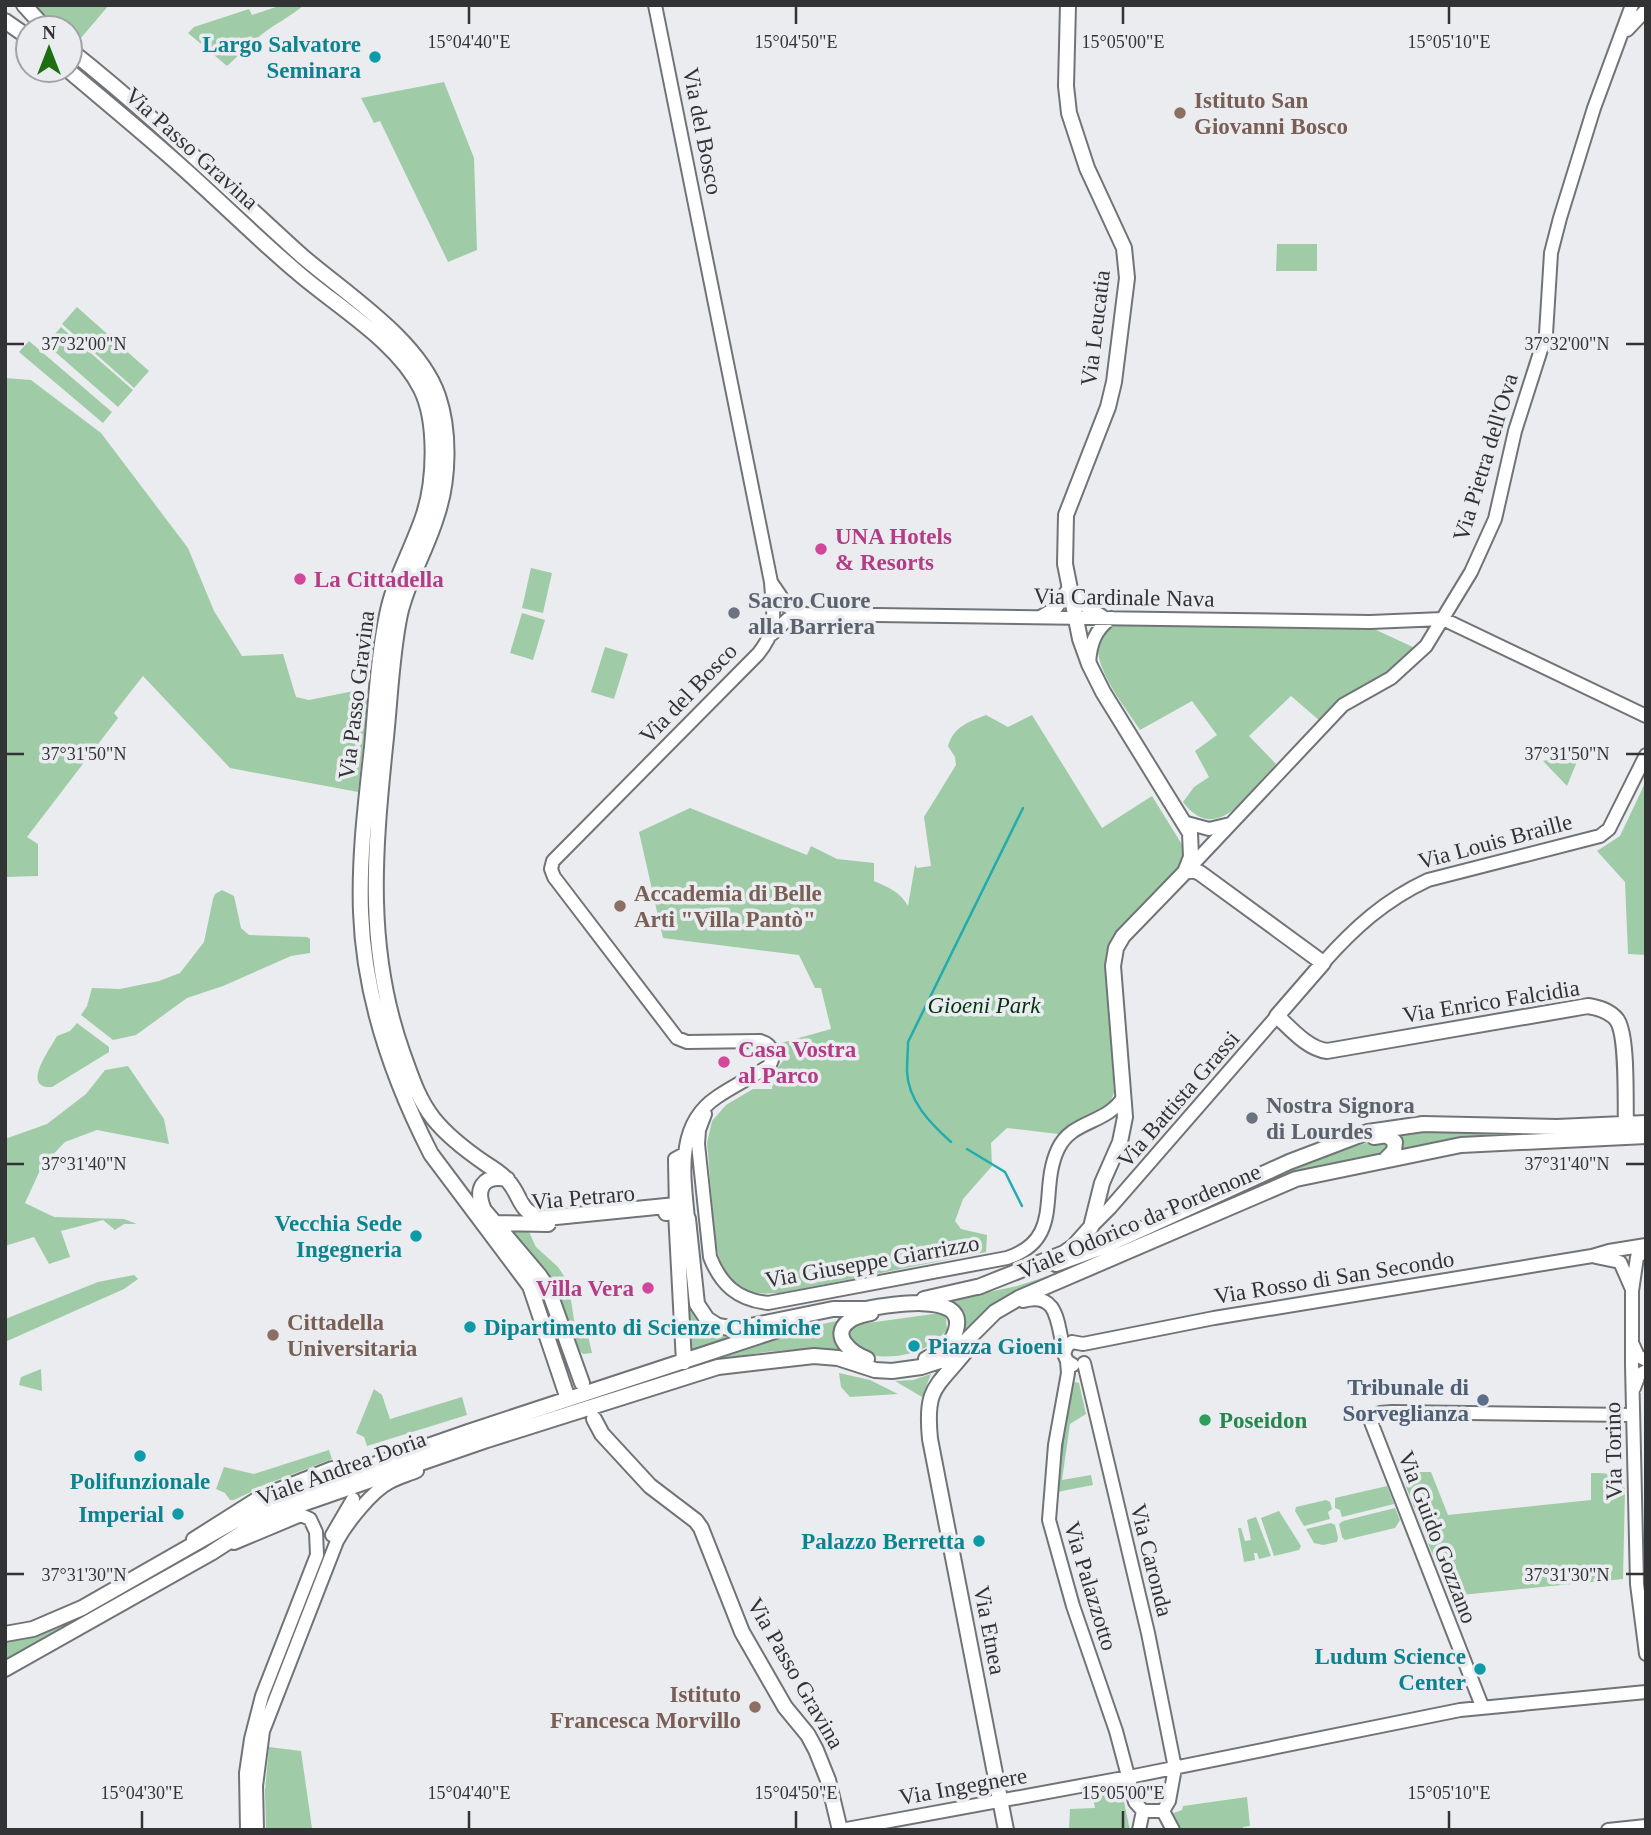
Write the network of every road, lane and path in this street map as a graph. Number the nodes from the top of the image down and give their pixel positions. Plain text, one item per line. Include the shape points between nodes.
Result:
1 (18, 5) edge
2 (655, 5) edge
3 (1068, 5) edge
4 (1639, 11) edge
5 (5, 15) edge
6 (84, 61) edge
7 (84, 83) edge
8 (771, 582) junction
9 (1070, 588) junction
10 (805, 614) junction
11 (1042, 617) junction
12 (1075, 617) junction
13 (1108, 618) junction
14 (1443, 619) junction
15 (771, 635) junction
16 (1089, 664) junction
17 (1646, 716) edge
18 (1646, 755) edge
19 (1231, 823) junction
20 (1187, 824) junction
21 (1193, 869) junction
22 (1323, 962) junction
23 (1277, 1016) junction
24 (1124, 1097) junction
25 (714, 1099) junction
26 (1087, 1123) junction
27 (1646, 1123) edge
28 (1626, 1124) junction
29 (1646, 1136) edge
30 (1569, 1140) junction
31 (1119, 1142) junction
32 (1646, 1142) edge
33 (1323, 1148) junction
34 (684, 1154) junction
35 (1386, 1159) junction
36 (700, 1163) junction
37 (507, 1179) junction
38 (459, 1191) junction
39 (681, 1207) junction
40 (1110, 1208) junction
41 (494, 1223) junction
42 (1091, 1227) junction
43 (1103, 1247) junction
44 (1646, 1248) edge
45 (1592, 1256) junction
46 (979, 1287) junction
47 (1632, 1291) junction
48 (898, 1304) junction
49 (1006, 1306) junction
50 (869, 1308) junction
51 (987, 1319) junction
52 (1083, 1344) junction
53 (1633, 1345) junction
54 (1065, 1356) junction
55 (1646, 1360) edge
56 (941, 1361) junction
57 (684, 1362) junction
58 (918, 1362) junction
59 (1084, 1363) junction
60 (899, 1371) junction
61 (1646, 1371) edge
62 (582, 1383) dead end
63 (1633, 1392) junction
64 (568, 1399) junction
65 (1633, 1415) junction
66 (594, 1419) dead end
67 (485, 1441) junction
68 (332, 1468) dead end
69 (353, 1499) dead end
70 (1641, 1547) edge
71 (211, 1553) junction
72 (175, 1554) junction
73 (5, 1634) edge
74 (1646, 1654) edge
75 (5, 1669) edge
76 (1646, 1692) edge
77 (1482, 1706) junction
78 (268, 1716) junction
79 (1175, 1768) junction
80 (1129, 1777) junction
81 (1001, 1801) junction
82 (1143, 1811) junction
83 (1168, 1821) edge
84 (1646, 1826) edge
85 (1139, 1829) edge
86 (247, 1830) edge
87 (257, 1830) edge
88 (840, 1830) edge
89 (1006, 1830) edge
90 (1608, 1830) edge

1 - 5 main road
2 - 8 main road, Via del Bosco
3 - 9 main road, Via Leucatia via 1069,113 1087,168 1124,248 1127,268 1111,393 1066,515 1064,552
4 - 14 main road, Via Pietra dell'Ova via 1623,33 1594,108 1558,223 1550,262 1546,334 1514,431 1495,519
6 - 37 main road, Via Passo Gravina via 385,323 427,372 435,389 444,424 444,478 439,511 407,592 397,634 376,833 376,937 391,1022 425,1107 444,1132
7 - 38 main road, Via Passo Gravina via 294,270 380,339 416,380 427,404 432,444 429,489 386,619 362,834 361,914 379,1026 420,1132
8 - 10 main road via 788,607
8 - 15 main road, Via del Bosco
9 - 11 main road via 1056,608
9 - 12 main road, Via Leucatia
9 - 13 main road via 1085,606
10 - 11 main road, Via Cardinale Nava
10 - 15 main road via 788,619
11 - 12 main road, Via Cardinale Nava
12 - 13 main road, Via Cardinale Nava
12 - 16 main road, Via Leucatia
13 - 14 main road, Via Cardinale Nava
13 - 16 main road via 1096,633
14 - 17 main road
14 - 19 main road, Via Pietra dell'Ova via 1414,659 1343,705
15 - 25 main road, Via del Bosco via 758,654 553,861 551,869 677,1038 687,1042 760,1041 770,1046 774,1054 769,1066
16 - 20 main road, Via Leucatia
18 - 22 main road, Via Louis Braille via 1609,829 1600,836 1410,888 1360,923
19 - 20 main road via 1209,829
19 - 21 main road, Via Pietra dell'Ova
20 - 21 main road via 1196,841
21 - 22 main road
21 - 24 main road, Via Pietra dell'Ova via 1123,936 1114,957
22 - 23 main road, Via Louis Braille
23 - 28 main road, Via Enrico Falcidia via 1312,1046 1327,1051 1599,1007 1619,1023
23 - 40 main road, Via Battista Grassi
24 - 26 main road, Via Giuseppe Giarrizzo via 1112,1112
24 - 31 main road, Via Pietra dell'Ova
25 - 34 main road, Via del Bosco via 690,1127
25 - 36 main road via 699,1130
26 - 31 main road via 1108,1124
26 - 36 main road, Via Giuseppe Giarrizzo via 1072,1130 1058,1149 1044,1226 1035,1243 1021,1254 768,1303 740,1296 715,1270 708,1248
27 - 28 main road, Viale Odorico da Pordenone
28 - 33 main road, Viale Odorico da Pordenone via 1406,1125
29 - 30 main road, Viale Odorico da Pordenone
30 - 32 main road
30 - 35 main road, Viale Odorico da Pordenone via 1461,1145
31 - 42 main road, Via Pietra dell'Ova
33 - 35 main road via 1387,1135 1395,1147
33 - 43 main road, Viale Odorico da Pordenone
34 - 36 main road
34 - 39 main road, Via del Bosco via 675,1159
35 - 49 main road, Viale Odorico da Pordenone via 1296,1179
37 - 39 main road, Via Petraro via 525,1210 537,1217
37 - 41 main road via 495,1178 479,1189 479,1200
38 - 41 main road
38 - 64 main road, Via Passo Gravina via 530,1286
39 - 41 main road, Via Petraro via 534,1226
39 - 50 main road via 695,1296 712,1322 725,1328 745,1328 833,1310
39 - 57 main road
40 - 42 main road
40 - 43 main road via 1096,1235
41 - 62 main road via 548,1288
42 - 46 main road via 1063,1253
43 - 46 main road, Viale Odorico da Pordenone
44 - 45 main road, Via Rosso di San Secondo
44 - 47 main road, Via Torino via 1637,1256
45 - 47 main road via 1620,1262
45 - 52 main road, Via Rosso di San Secondo
46 - 48 main road
47 - 53 main road, Via Torino
48 - 50 main road
48 - 58 main road via 938,1304 956,1314 956,1331 948,1344
48 - 58 main road via 850,1319 844,1325 844,1345 856,1355 881,1362
49 - 51 main road, Viale Odorico da Pordenone
49 - 54 main road, Via Palazzotto via 1037,1297 1045,1300 1053,1307
50 - 57 main road, Viale Andrea Doria via 782,1329
51 - 56 main road
51 - 81 main road, Via Etnea via 940,1382 927,1410
52 - 54 main road via 1072,1342
52 - 59 main road via 1088,1353
53 - 55 main road
53 - 63 main road, Via Torino
54 - 59 main road via 1074,1366
54 - 80 main road, Via Palazzotto via 1068,1373 1055,1445 1049,1520
56 - 58 main road
56 - 60 main road
57 - 64 main road, Viale Andrea Doria
58 - 60 main road
59 - 79 main road, Via Caronda
60 - 67 main road, Viale Andrea Doria via 814,1356 718,1367
61 - 63 main road
63 - 65 main road, Via Torino
64 - 72 main road, Viale Andrea Doria via 275,1500
65 - 70 main road, Via Torino
65 - 77 main road, Via Guido Gozzano via 1392,1412 1380,1413 1371,1422
66 - 88 main road, Via Passo Gravina via 650,1486 701,1528 742,1632 816,1750
67 - 71 main road, Viale Andrea Doria via 279,1512
67 - 78 main road via 390,1482 350,1521 337,1541
68 - 72 main road via 261,1496
69 - 78 main road via 320,1563 273,1688
70 - 74 main road, Via Torino via 1637,1584
71 - 75 main road, Viale Andrea Doria
71 - 86 main road via 296,1516 310,1519 316,1532 317,1555 251,1739 246,1773
72 - 73 main road, Viale Andrea Doria via 82,1608 33,1629
76 - 77 main road, Via Ingegnere
77 - 79 main road, Via Ingegnere
78 - 87 main road via 258,1756
79 - 80 main road, Via Ingegnere
79 - 83 main road
80 - 81 main road, Via Ingegnere
80 - 82 main road, Via Palazzotto via 1135,1802
81 - 88 main road, Via Ingegnere
81 - 89 main road, Via Etnea
82 - 83 main road
82 - 85 main road
84 - 90 main road

